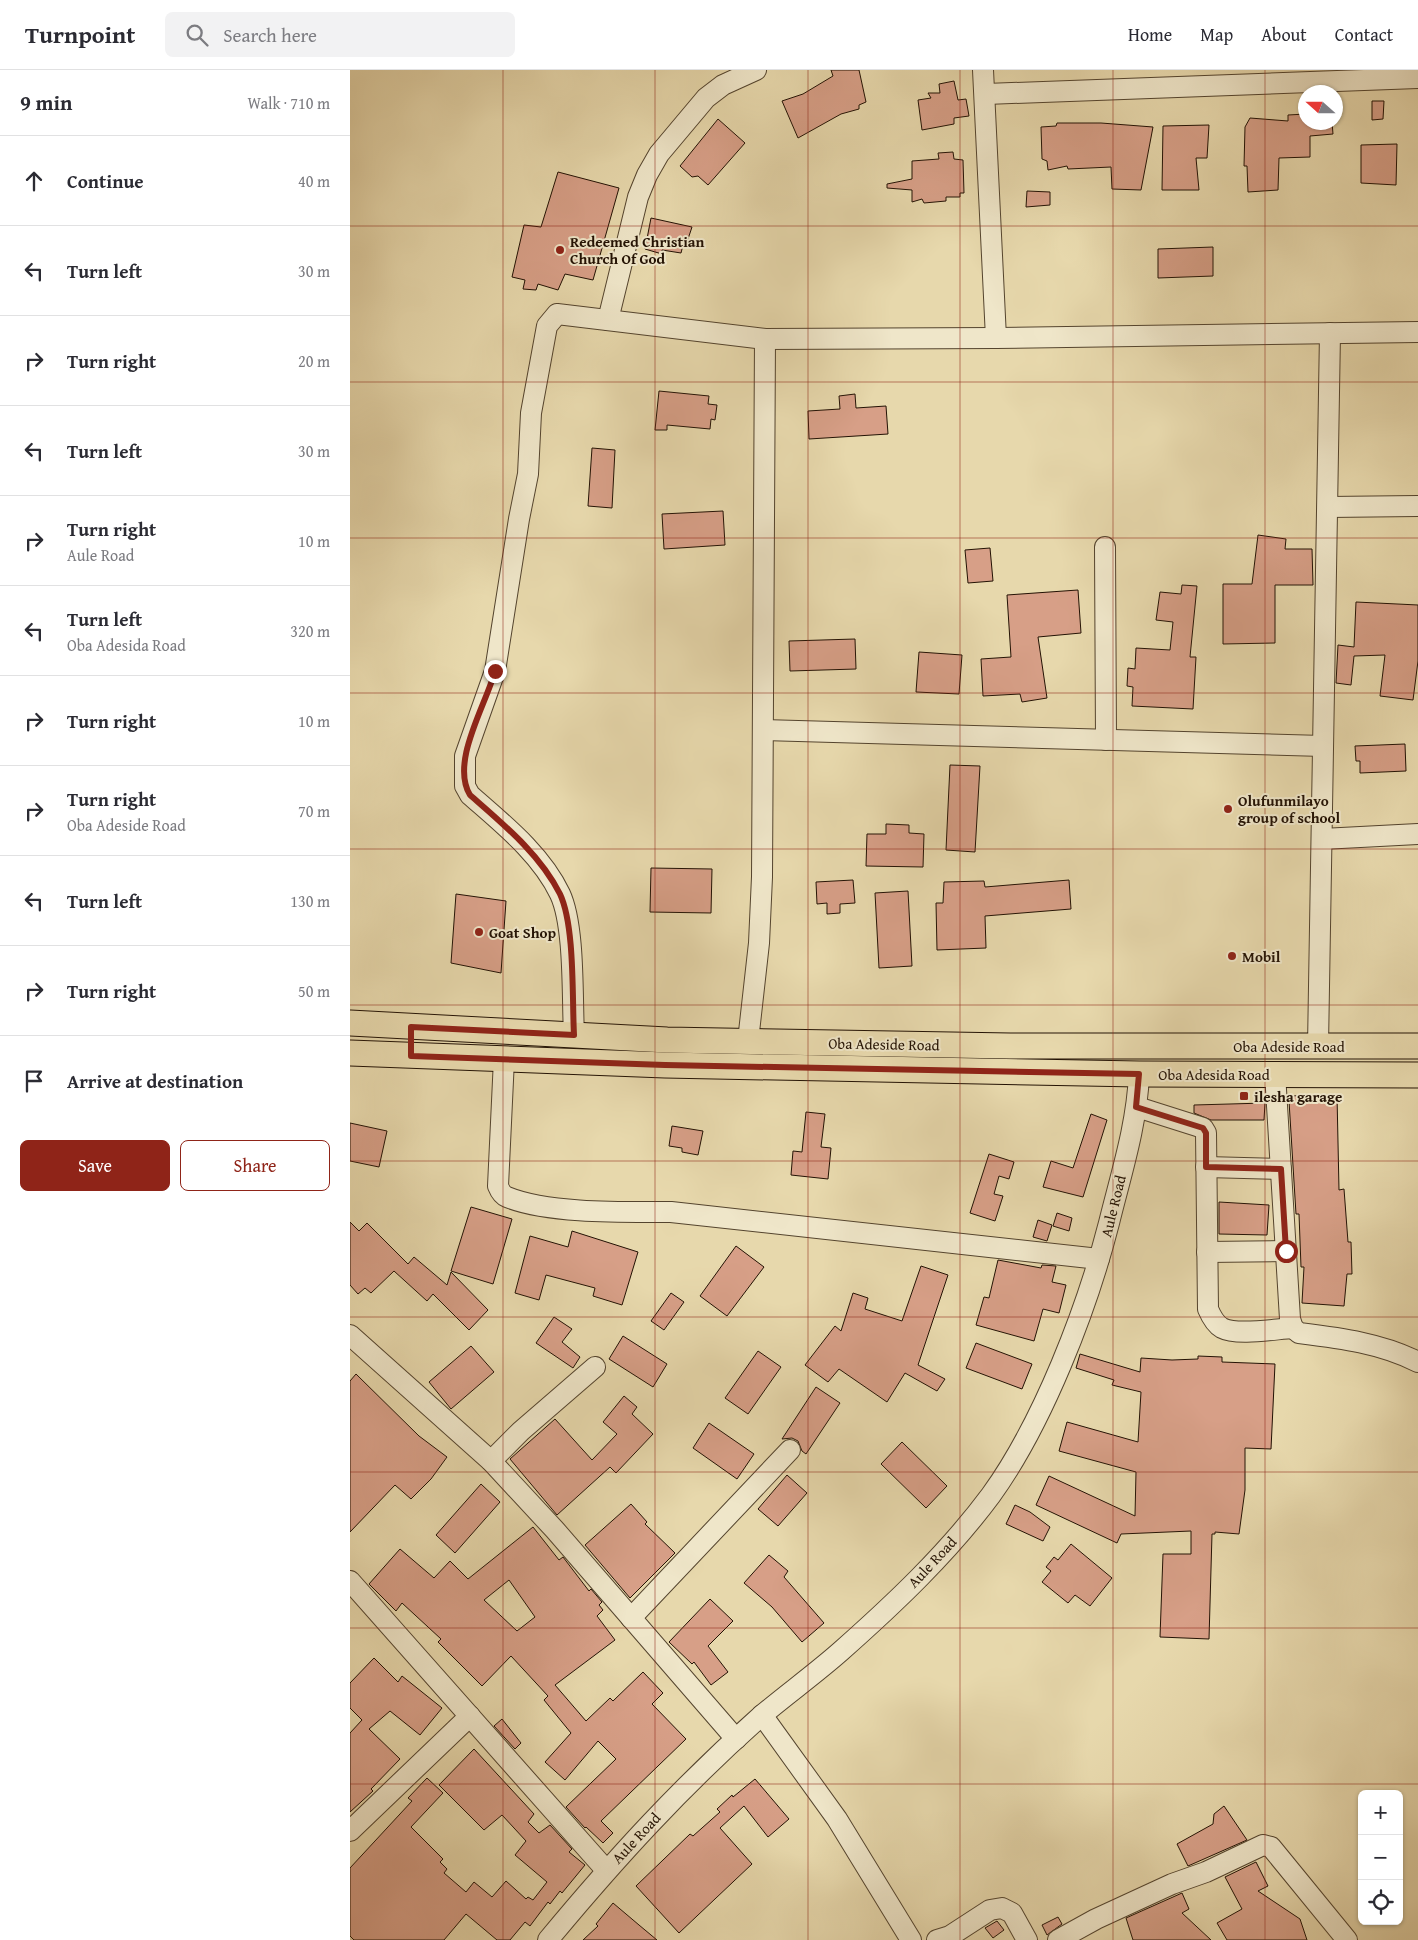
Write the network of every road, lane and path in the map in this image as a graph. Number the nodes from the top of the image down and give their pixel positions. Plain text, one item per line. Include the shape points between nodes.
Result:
1 (756, 70) edge
2 (983, 70) edge
3 (1418, 78) edge
4 (986, 94) junction
5 (608, 320) junction
6 (1418, 332) edge
7 (1330, 333) junction
8 (996, 338) junction
9 (765, 339) junction
10 (1418, 506) edge
11 (1328, 507) junction
12 (1105, 547) dead end
13 (764, 730) junction
14 (1106, 740) junction
15 (1323, 746) junction
16 (1418, 834) edge
17 (1322, 839) junction
18 (350, 1023) edge
19 (411, 1027) junction
20 (574, 1035) junction
21 (748, 1041) junction
22 (1318, 1046) junction
23 (1418, 1046) edge
24 (350, 1053) edge
25 (411, 1056) junction
26 (504, 1059) junction
27 (1139, 1074) junction
28 (1275, 1074) junction
29 (1418, 1075) edge
30 (1136, 1107) junction
31 (1206, 1167) junction
32 (1281, 1169) junction
33 (1286, 1251) junction
34 (1207, 1252) junction
35 (1099, 1259) junction
36 (1293, 1328) junction
37 (350, 1335) edge
38 (1418, 1362) edge
39 (595, 1367) dead end
40 (790, 1450) dead end
41 (491, 1461) junction
42 (350, 1581) edge
43 (631, 1618) junction
44 (762, 1715) junction
45 (470, 1716) junction
46 (736, 1739) junction
47 (350, 1831) edge
48 (606, 1870) junction
49 (548, 1940) edge
50 (911, 1940) edge
51 (937, 1940) edge
52 (1027, 1940) edge
53 (1058, 1940) edge
54 (1346, 1940) edge

1 - 5 street via 722,85 706,98 655,161 638,197
2 - 4 street
3 - 4 street
4 - 8 street
5 - 9 street
5 - 20 street via 557,314 547,326 531,413 528,474 495,671 465,756 463,775 470,795 531,851 560,894 568,922
6 - 7 street
7 - 8 street
7 - 11 street
8 - 9 street
9 - 13 street
10 - 11 street
11 - 15 street
12 - 14 street
13 - 14 street
13 - 21 street via 762,886
14 - 15 street
15 - 17 street
16 - 17 street
17 - 22 street
18 - 19 main road, Oba Adeside Road
19 - 20 main road, Oba Adeside Road
19 - 25 main road
20 - 21 main road, Oba Adeside Road
21 - 22 main road, Oba Adeside Road via 1010,1046
22 - 23 main road, Oba Adeside Road
24 - 25 main road, Oba Adesida Road
25 - 26 main road, Oba Adesida Road
26 - 27 main road, Oba Adesida Road
26 - 35 street via 498,1186 506,1197 543,1206 612,1212 671,1212
27 - 28 main road, Oba Adesida Road
27 - 30 street, Aule Road
28 - 29 main road, Oba Adesida Road
28 - 32 street
30 - 31 street via 1203,1128 1206,1133
30 - 35 street, Aule Road
31 - 32 street
31 - 34 street
32 - 33 street
33 - 34 street
33 - 36 street
34 - 36 street via 1208,1309 1221,1328 1233,1331
35 - 44 street, Aule Road via 1033,1425 991,1494 938,1559 840,1652
36 - 38 street via 1298,1333 1357,1341 1406,1355
37 - 41 street
39 - 41 street
40 - 43 street
41 - 43 street
42 - 45 street
43 - 46 street
44 - 46 street, Aule Road
44 - 50 street via 837,1819
45 - 47 street
45 - 48 street
46 - 48 street, Aule Road via 670,1801
48 - 49 street, Aule Road
51 - 52 street via 950,1936 990,1910 1002,1908 1012,1913
53 - 54 street via 1096,1919 1263,1844 1271,1848

